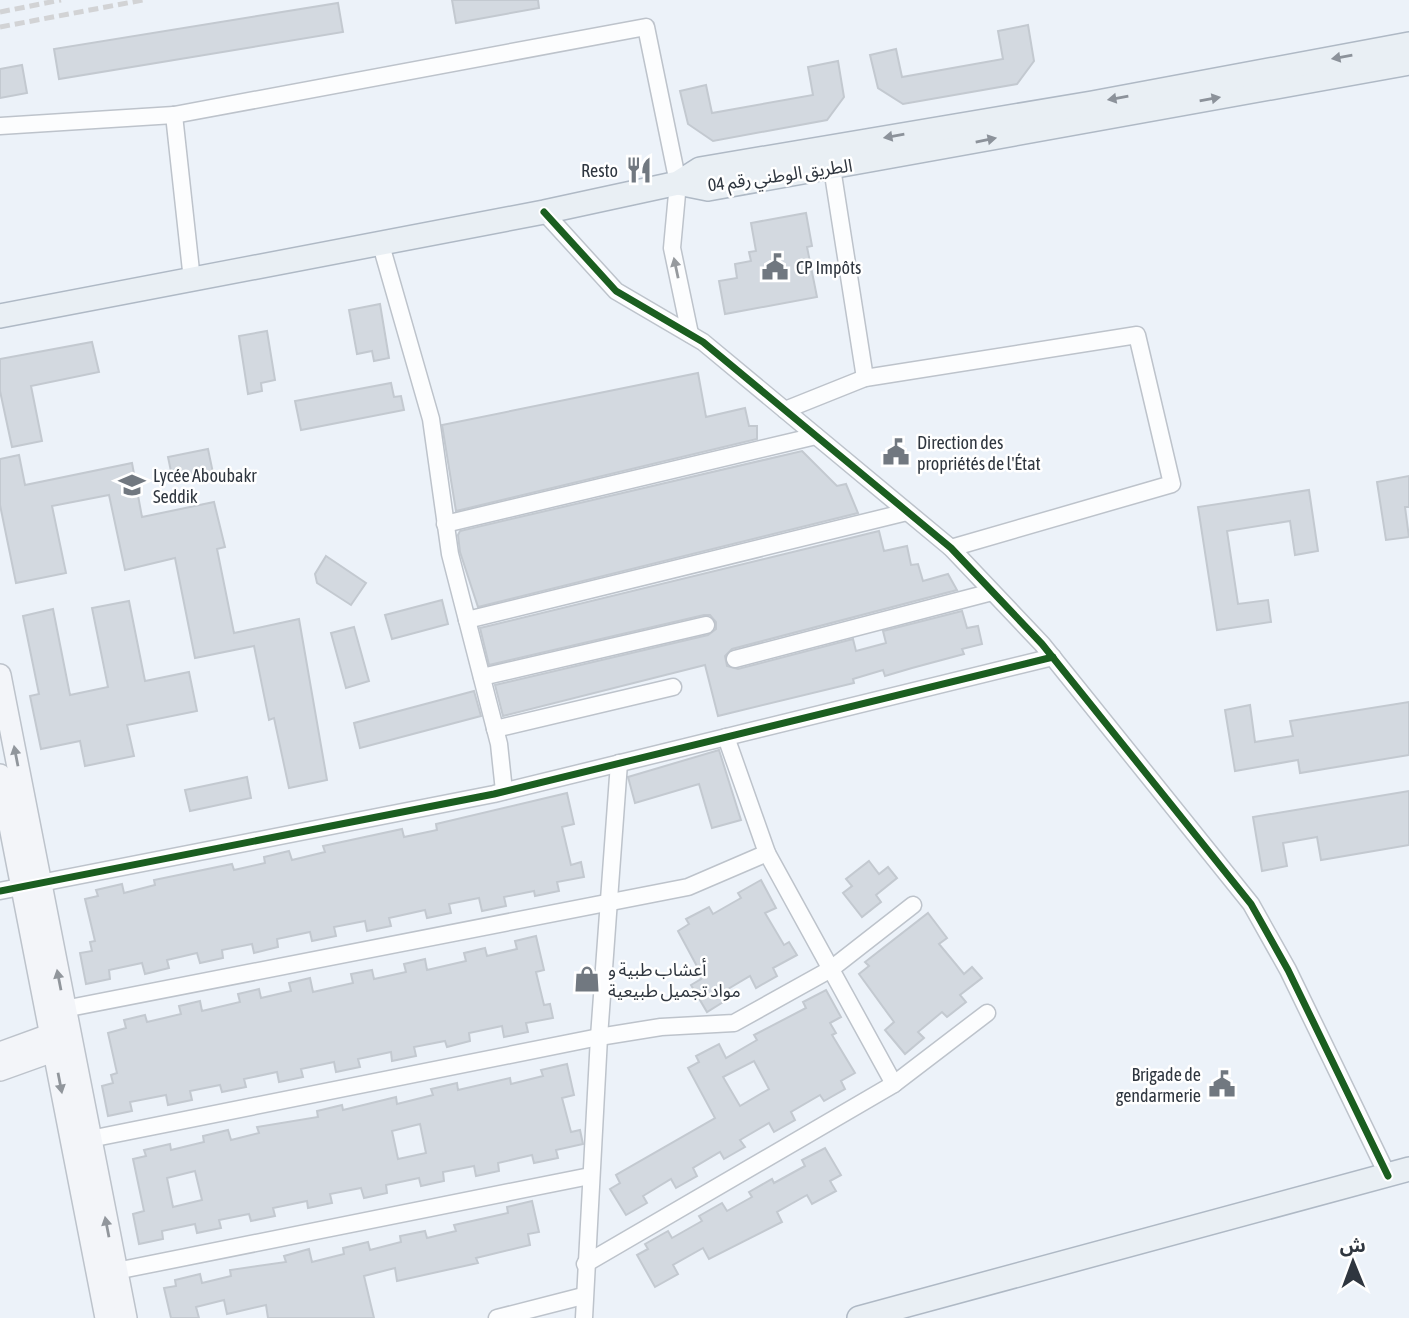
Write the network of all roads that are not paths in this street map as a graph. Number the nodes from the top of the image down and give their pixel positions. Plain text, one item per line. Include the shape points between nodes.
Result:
1 (1409, 44) edge
2 (1409, 63) edge
3 (174, 115) junction
4 (0, 126) edge
5 (832, 169) junction
6 (678, 183) junction
7 (544, 212) junction
8 (381, 245) junction
9 (192, 280) junction
10 (0, 316) edge
11 (690, 334) junction
12 (864, 378) junction
13 (785, 410) junction
14 (816, 436) junction
15 (907, 512) junction
16 (445, 524) junction
17 (951, 548) junction
18 (992, 592) junction
19 (467, 620) junction
20 (705, 625) dead end
21 (1053, 657) junction
22 (735, 659) dead end
23 (0, 675) edge
24 (482, 677) junction
25 (673, 687) dead end
26 (495, 729) junction
27 (726, 737) junction
28 (619, 763) junction
29 (0, 775) edge
30 (504, 791) junction
31 (767, 853) junction
32 (31, 884) junction
33 (0, 891) edge
34 (609, 901) junction
35 (913, 905) dead end
36 (831, 970) junction
37 (987, 1013) dead end
38 (62, 1033) junction
39 (599, 1037) junction
40 (0, 1053) edge
41 (0, 1069) edge
42 (894, 1084) junction
43 (90, 1139) junction
44 (1402, 1172) edge
45 (590, 1176) junction
46 (585, 1264) junction
47 (116, 1271) junction
48 (583, 1296) junction
49 (106, 1318) edge
50 (126, 1318) edge
51 (497, 1318) edge
52 (584, 1318) edge
53 (859, 1318) edge

1 -> 6 main road, الطريق الوطني رقم 04 via 700,169
5 -> 2 main road, الطريق الوطني رقم 04
3 - 4 street
3 - 6 street via 646,27
3 - 9 street
5 - 6 main road, الطريق الوطني رقم 04 via 708,189
5 - 12 street
6 - 7 main road
11 -> 6 street via 672,248
7 - 8 main road
7 - 11 street via 616,291
8 - 9 main road
8 - 16 street via 431,419
9 - 10 main road
11 - 13 street
12 - 13 street
12 - 17 street via 1137,335 1172,484
13 - 14 street
14 - 15 street
14 - 16 street
15 - 17 street
15 - 19 street
16 - 19 street
17 - 18 street
18 - 21 street
18 - 22 street
19 - 24 street
20 - 24 street
21 - 27 street
21 - 44 street via 1251,904
32 -> 23 street
24 - 26 street
25 - 26 street
26 - 30 street
27 - 28 street
27 - 31 street
28 - 30 street
28 - 34 street
29 - 32 street
30 - 32 street
31 - 34 street via 688,887
31 - 36 street
32 - 33 street
32 - 38 street
38 -> 32 street
34 - 38 street
34 - 39 street
35 - 36 street
36 - 39 street via 734,1023 661,1027
36 - 42 street
37 - 42 street
38 - 40 street
38 - 41 street
38 - 43 street
38 -> 49 street
39 - 43 street
39 - 45 street
42 - 46 street
47 -> 43 street
44 - 53 main road
45 - 46 street
45 - 47 street
46 - 48 street
47 - 50 street
48 - 51 street
48 - 52 street

